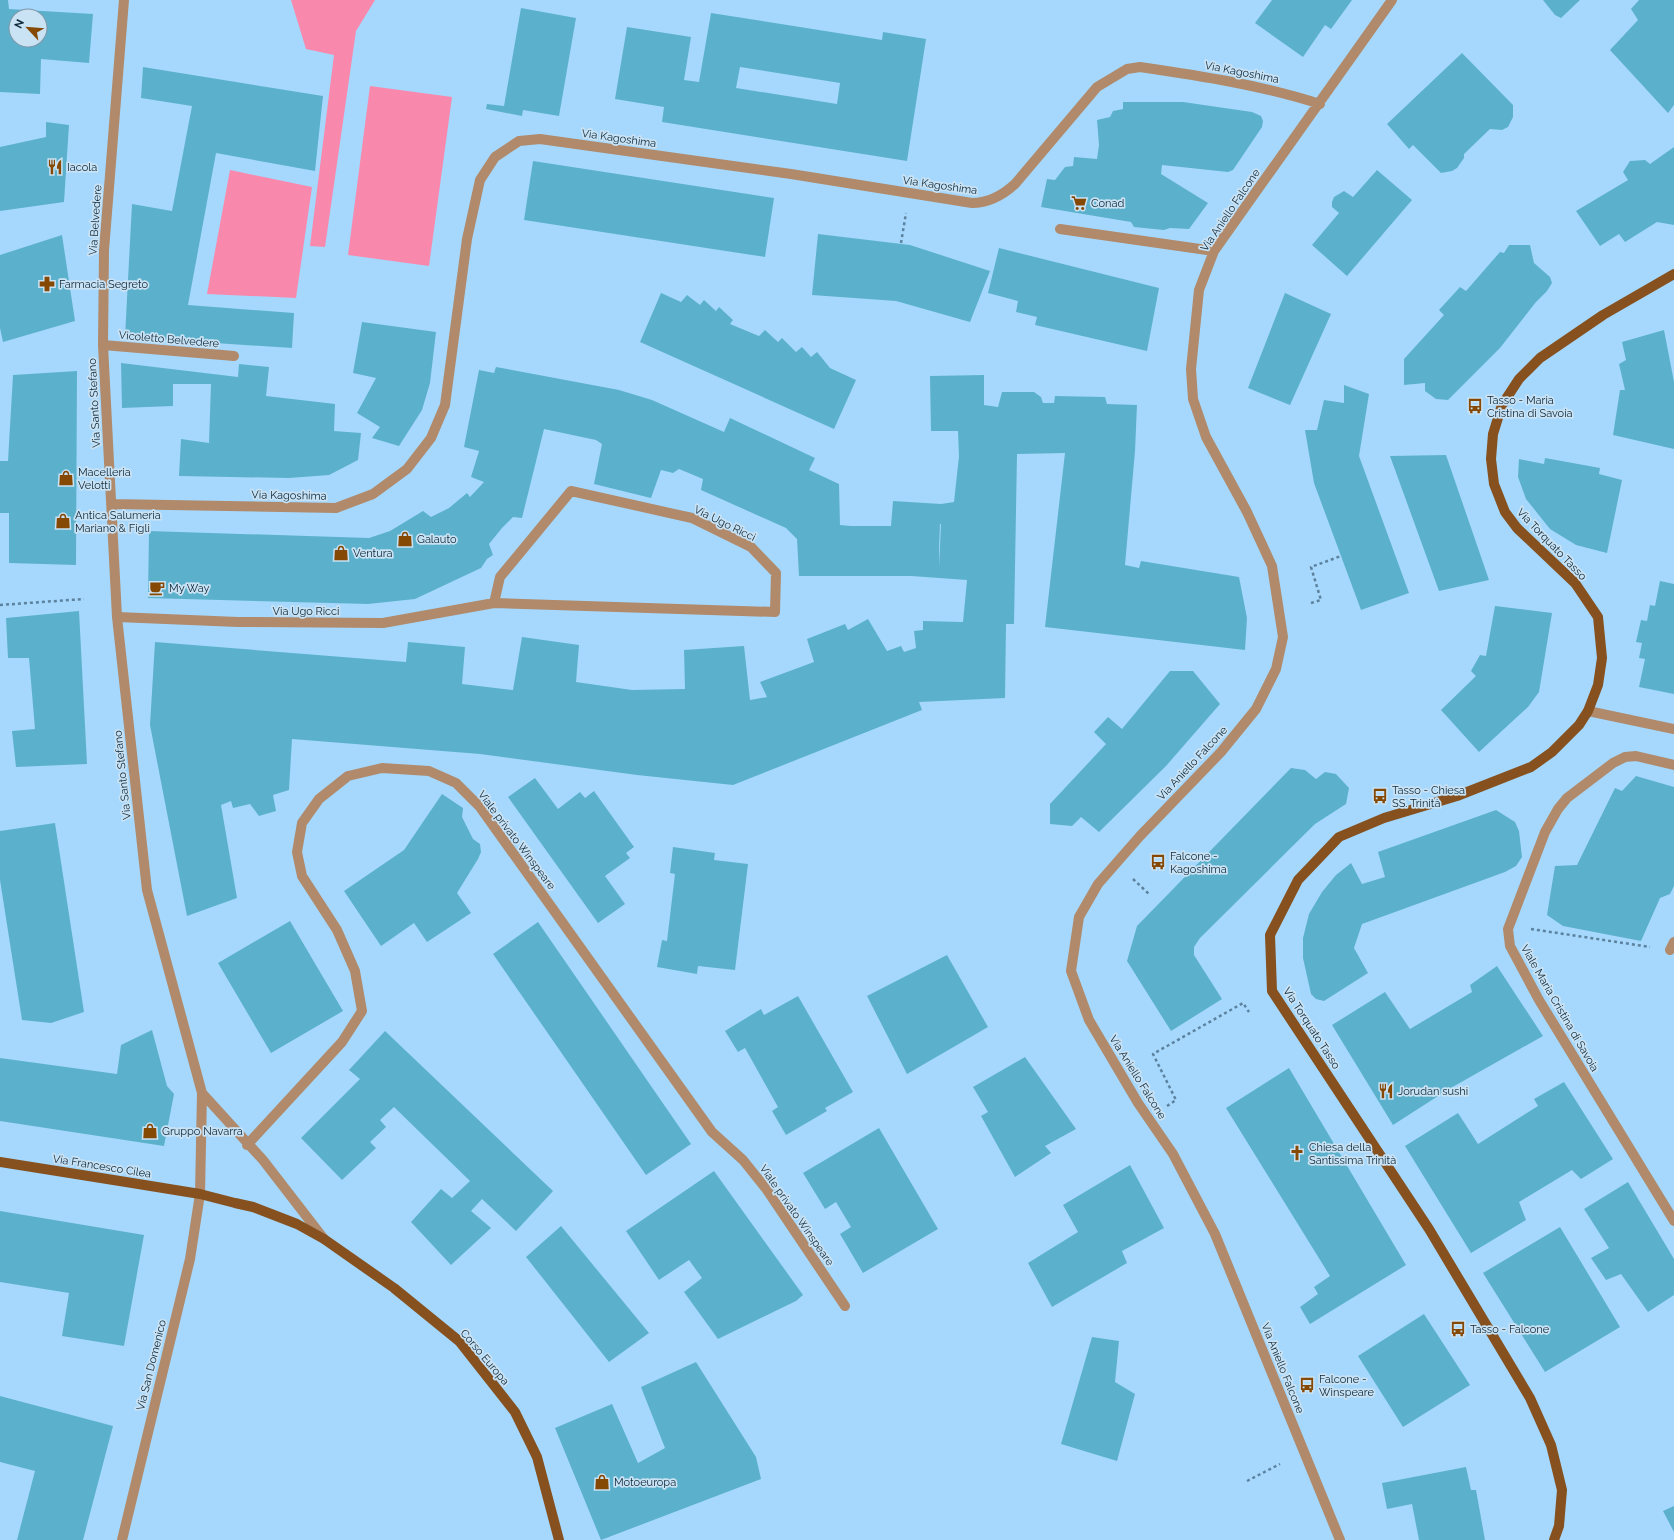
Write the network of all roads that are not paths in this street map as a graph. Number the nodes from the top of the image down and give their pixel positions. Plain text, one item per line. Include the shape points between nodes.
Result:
1 (124, 0) edge
2 (1392, 0) edge
3 (1320, 104) junction
4 (1060, 229) dead end
5 (1214, 252) junction
6 (1674, 274) edge
7 (103, 345) junction
8 (234, 356) dead end
9 (111, 504) junction
10 (494, 603) junction
11 (117, 617) junction
12 (1588, 711) junction
13 (1674, 729) edge
14 (1674, 765) edge
15 (202, 1093) junction
16 (247, 1144) junction
17 (0, 1162) edge
18 (200, 1194) junction
19 (1674, 1221) edge
20 (324, 1239) junction
21 (845, 1306) dead end
22 (122, 1540) edge
23 (559, 1540) edge
24 (1340, 1540) edge
25 (1554, 1540) edge

1 - 7 street, Via Belvedere via 104,250
2 - 3 street, Via Aniello Falcone
3 - 5 street, Via Aniello Falcone
3 - 9 street, Via Kagoshima via 1218,78 1140,66 1128,69 1097,87 1015,184 1005,193 983,203 540,138 519,141 495,157 480,180 468,239 445,405 431,438 407,469 373,494 336,508
4 - 5 street
5 - 24 street, Via Aniello Falcone via 1199,290 1191,369 1193,399 1206,437 1272,566 1283,637 1276,669 1256,709 1221,752 1098,884 1079,917 1071,971 1089,1020 1138,1103 1173,1154 1215,1234
6 - 12 main road, Via Torquato Tasso via 1603,316 1540,358 1519,379 1502,405 1493,434 1491,459 1494,484 1505,512 1517,528 1575,583 1598,617 1602,658 1598,685
7 - 8 street, Vicoletto Belvedere
7 - 9 street, Via Santo Stefano
9 - 11 street, Via Santo Stefano
10 - 10 street, Via Ugo Ricci via 775,612 776,573 751,547 692,518 571,491 500,577
10 - 11 street, Via Ugo Ricci via 382,623 238,622
11 - 15 street, Via Santo Stefano via 147,890
12 - 13 street
12 - 25 main road, Via Torquato Tasso via 1579,725 1552,752 1531,767 1457,796 1384,818 1339,837 1298,880 1270,935 1272,991 1429,1229 1530,1398 1551,1444 1562,1490 1559,1526
14 - 19 street, Viale Maria Cristina di Savoia via 1636,756 1625,757 1613,763 1567,798 1545,832 1508,929 1510,946 1539,1000
15 - 16 street
15 - 18 street, Via Santo Stefano
16 - 20 street via 263,1160
16 - 21 street, Viale privato Winspeare via 342,1042 362,1011 355,971 337,930 302,876 297,852 302,823 318,799 348,776 382,768 429,771 456,782 480,807 712,1132 743,1160 767,1190
17 - 18 main road, Via Francesco Cilea
18 - 20 main road, Via Francesco Cilea via 253,1207 297,1224
18 - 22 street, Via San Domenico via 190,1259
20 - 23 main road, Corso Europa via 394,1288 459,1341 511,1406 537,1456

